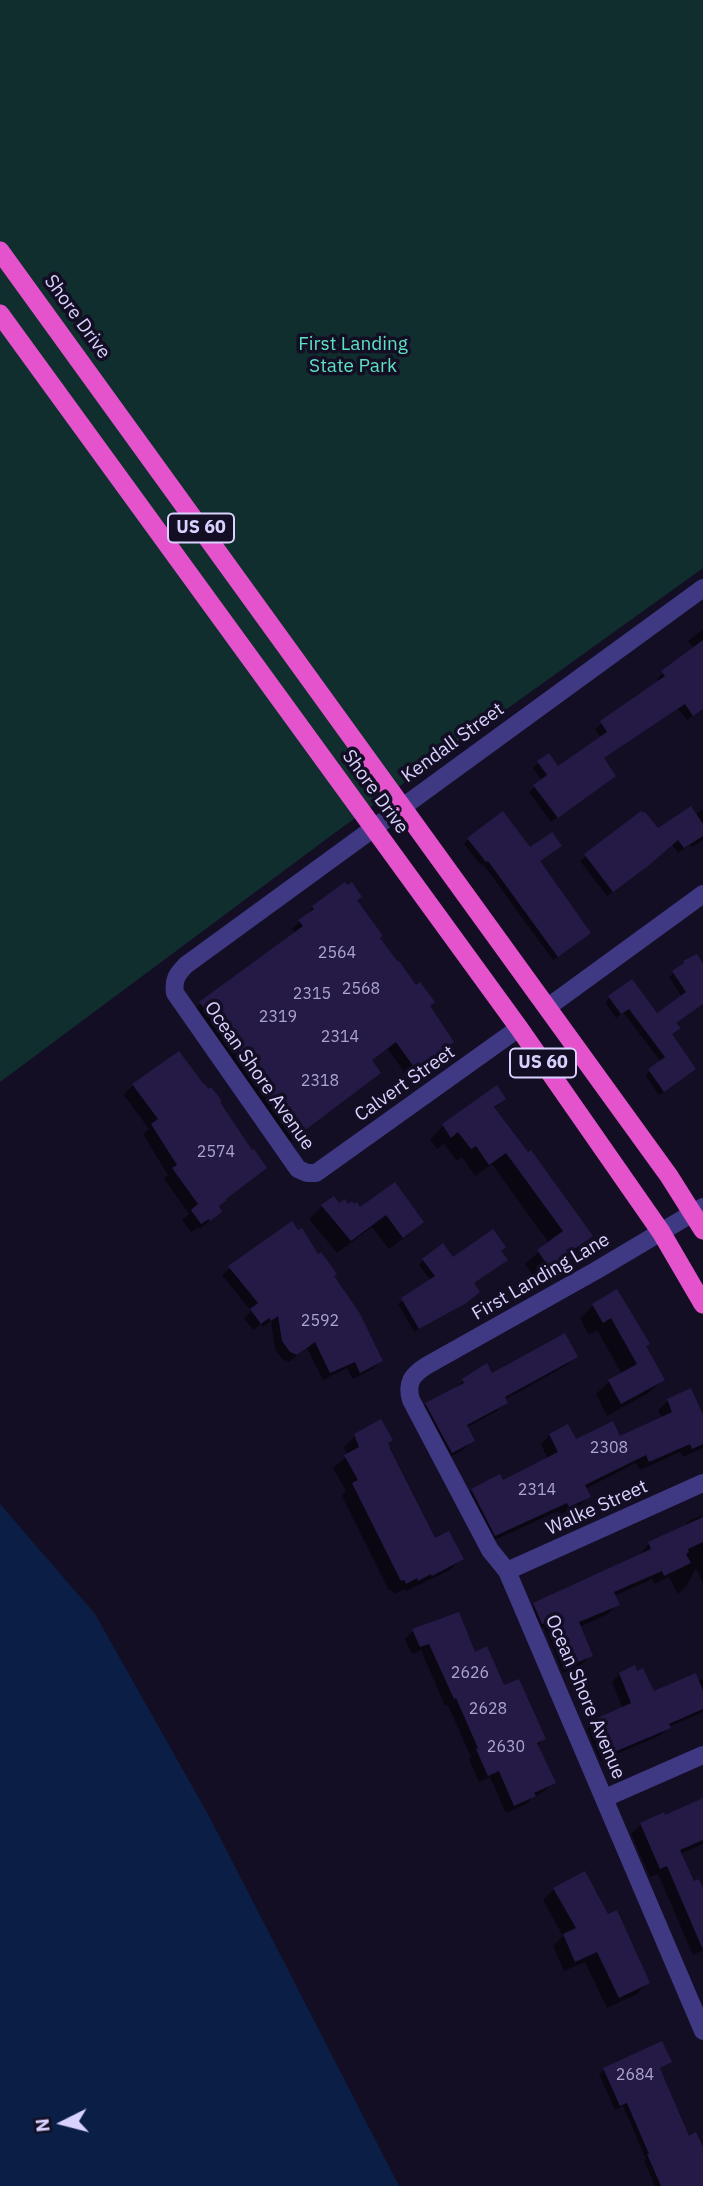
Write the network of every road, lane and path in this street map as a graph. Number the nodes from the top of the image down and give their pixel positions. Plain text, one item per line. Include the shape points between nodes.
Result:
1 (0, 251) edge
2 (0, 314) edge
3 (703, 588) edge
4 (402, 806) junction
5 (373, 828) junction
6 (703, 894) edge
7 (175, 993) joint
8 (548, 1007) junction
9 (519, 1028) junction
10 (316, 1173) joint
11 (700, 1217) edge
12 (661, 1232) junction
13 (703, 1304) edge
14 (408, 1390) joint
15 (703, 1483) edge
16 (507, 1571) junction
17 (703, 1755) edge
18 (606, 1798) junction
19 (697, 2000) edge
20 (703, 2031) edge

1 - 4 highway, Shore Drive / US 60
2 - 5 highway, Shore Drive / US 60
3 - 4 street, Kendall Street
4 - 5 street, Kendall Street
4 - 8 highway, Shore Drive / US 60
5 - 7 street, Kendall Street via 186,965 177,975
5 - 9 highway, Shore Drive / US 60
6 - 8 street
7 - 10 street, Ocean Shore Avenue via 298,1168
8 - 11 highway, Shore Drive / US 60
9 - 10 street, Calvert Street
9 - 12 highway, Shore Drive / US 60
11 - 12 street, First Landing Lane
12 - 13 highway, Shore Drive / US 60
12 - 14 street, First Landing Lane via 426,1366 414,1374
14 - 16 street, Ocean Shore Avenue via 490,1550
15 - 16 street, Walke Street
16 - 18 street, Ocean Shore Avenue
17 - 18 street
18 - 19 street, Ocean Shore Avenue
19 - 20 street, Ocean Shore Avenue

